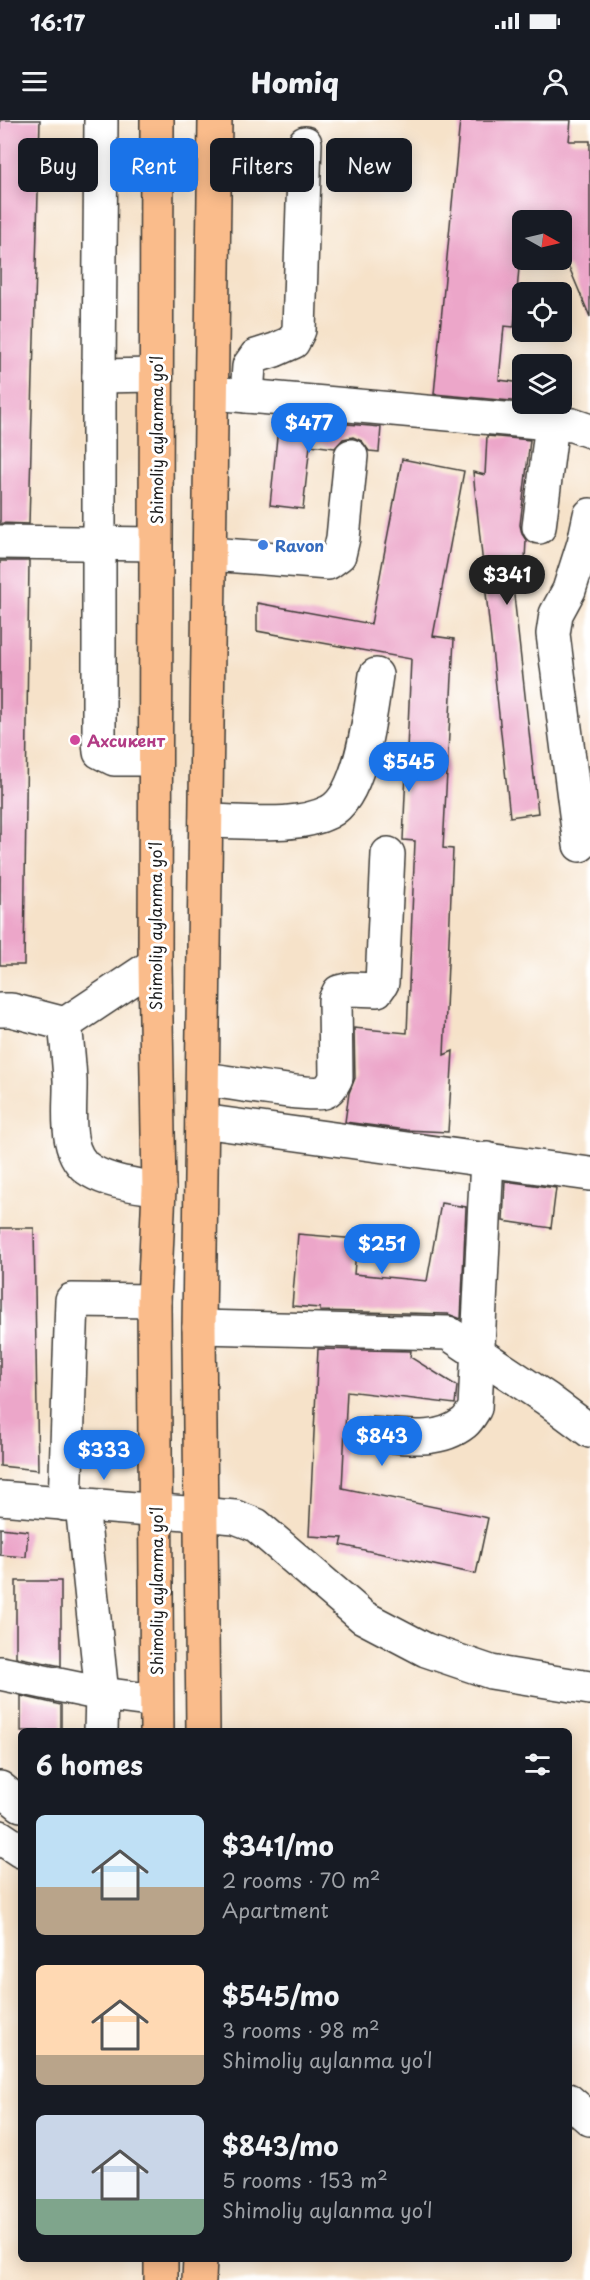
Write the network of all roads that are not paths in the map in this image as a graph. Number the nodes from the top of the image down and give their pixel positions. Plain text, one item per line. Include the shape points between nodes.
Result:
1 (101, 120) edge
2 (157, 120) edge
3 (215, 120) edge
4 (303, 192) edge
5 (156, 375) junction
6 (99, 376) junction
7 (213, 393) junction
8 (247, 396) junction
9 (552, 423) junction
10 (590, 431) edge
11 (351, 456) dead end
12 (590, 515) edge
13 (539, 527) dead end
14 (0, 542) edge
15 (100, 544) junction
16 (155, 544) junction
17 (210, 555) junction
18 (376, 675) dead end
19 (155, 759) junction
20 (206, 820) junction
21 (580, 845) dead end
22 (388, 854) dead end
23 (155, 964) junction
24 (0, 1010) edge
25 (65, 1024) junction
26 (202, 1079) junction
27 (202, 1121) junction
28 (487, 1159) junction
29 (590, 1174) edge
30 (159, 1189) junction
31 (154, 1301) junction
32 (199, 1327) junction
33 (479, 1354) junction
34 (590, 1431) edge
35 (371, 1434) dead end
36 (0, 1498) edge
37 (74, 1505) junction
38 (156, 1511) junction
39 (202, 1515) junction
40 (0, 1673) edge
41 (590, 1688) edge
42 (102, 1694) junction
43 (156, 1716) edge
44 (101, 1728) edge
45 (203, 1728) edge
46 (0, 1788) edge
47 (18, 1803) edge
48 (0, 1837) edge
49 (18, 1849) edge
50 (572, 2103) edge
51 (590, 2119) edge
52 (161, 2262) edge
53 (200, 2262) edge
54 (161, 2280) edge
55 (199, 2280) edge

1 - 6 street
2 - 5 main road, Shimoliy aylanma yoʻl
3 - 7 main road
4 - 8 street via 299,330 293,342 256,356 249,366
5 - 6 street
5 - 16 main road, Shimoliy aylanma yoʻl
6 - 15 street
7 - 8 street
7 - 17 main road
8 - 9 street
9 - 10 street
9 - 13 street
11 - 17 street via 343,538 339,555 328,563
12 - 21 street via 585,543 556,614 553,634
14 - 15 street
15 - 16 street
15 - 19 street via 100,752 114,759
16 - 19 main road, Shimoliy aylanma yoʻl
17 - 20 main road
18 - 20 street via 356,774 345,797 331,811 283,822
19 - 23 main road, Shimoliy aylanma yoʻl
20 - 26 main road
22 - 26 street via 382,983 377,990 339,992 335,1000 336,1078 331,1088 324,1092 300,1091
23 - 25 street
23 - 30 main road, Shimoliy aylanma yoʻl
24 - 25 street
25 - 30 street via 69,1118 72,1145 79,1160 90,1171 117,1181
26 - 27 main road
27 - 28 street
27 - 32 main road
28 - 29 street
28 - 33 street
30 - 31 main road, Shimoliy aylanma yoʻl
31 - 37 street via 72,1300
31 - 38 main road, Shimoliy aylanma yoʻl
32 - 33 street via 448,1333
32 - 39 main road
33 - 34 street
33 - 35 street via 475,1408 465,1423 445,1434 426,1437
36 - 37 street
37 - 38 street
37 - 42 street
38 - 39 street
38 - 43 main road, Shimoliy aylanma yoʻl
39 - 41 street via 235,1517 256,1525 363,1617 426,1650 491,1672
39 - 45 main road
40 - 42 street
42 - 43 street
42 - 44 street
46 - 47 street
48 - 49 street
50 - 51 street
52 - 54 main road
53 - 55 main road

